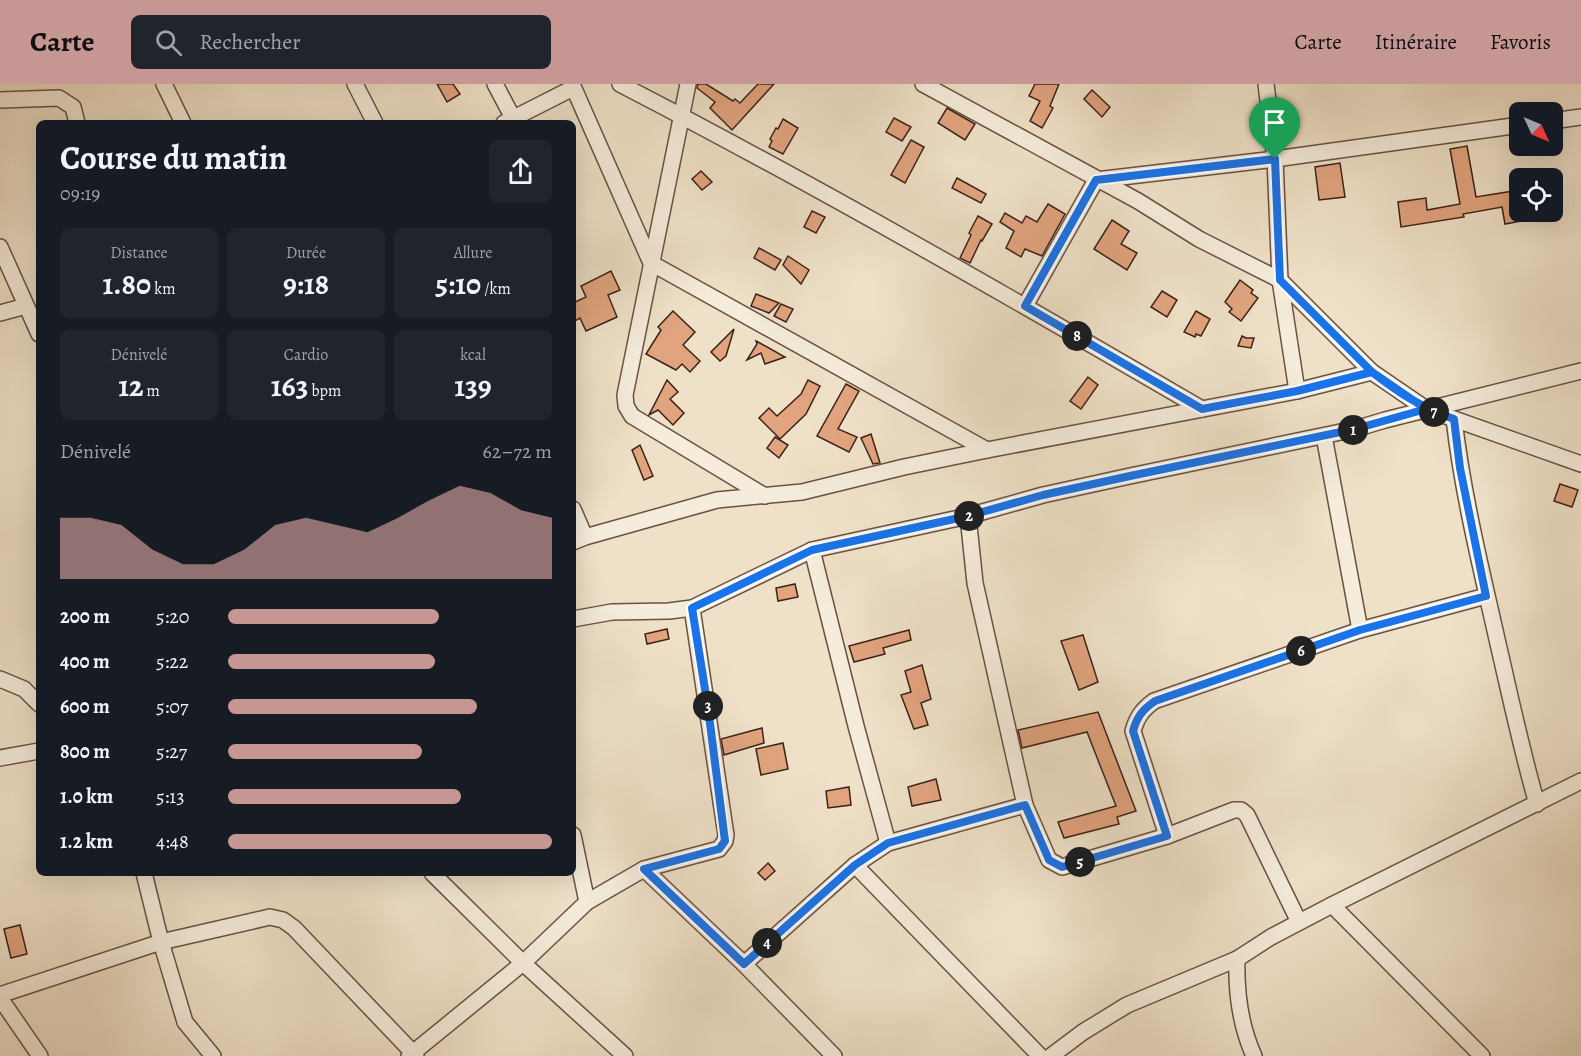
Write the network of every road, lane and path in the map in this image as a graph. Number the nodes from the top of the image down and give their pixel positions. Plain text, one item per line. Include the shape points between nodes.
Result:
1 (164, 84) edge
2 (355, 84) edge
3 (495, 84) edge
4 (620, 84) edge
5 (688, 84) edge
6 (924, 84) edge
7 (1266, 84) edge
8 (572, 86) edge
9 (0, 100) edge
10 (682, 116) junction
11 (1581, 117) edge
12 (1563, 119) edge
13 (76, 120) edge
14 (182, 120) edge
15 (373, 120) edge
16 (509, 120) edge
17 (511, 120) edge
18 (1509, 127) edge
19 (1275, 159) junction
20 (1096, 180) junction
21 (0, 247) edge
22 (651, 263) junction
23 (1280, 280) junction
24 (26, 306) junction
25 (1025, 306) junction
26 (0, 313) edge
27 (36, 328) edge
28 (1581, 371) edge
29 (1372, 372) junction
30 (1297, 391) junction
31 (1202, 409) junction
32 (1426, 409) junction
33 (1454, 419) junction
34 (1324, 436) junction
35 (987, 450) junction
36 (1581, 465) edge
37 (765, 496) junction
38 (968, 516) junction
39 (576, 524) edge
40 (579, 539) edge
41 (812, 550) junction
42 (1486, 596) junction
43 (692, 608) junction
44 (576, 618) edge
45 (1360, 630) junction
46 (0, 679) edge
47 (36, 701) edge
48 (36, 752) edge
49 (0, 758) edge
50 (1581, 781) edge
51 (1538, 804) junction
52 (1025, 805) junction
53 (1167, 836) junction
54 (888, 843) junction
55 (576, 849) edge
56 (855, 865) junction
57 (644, 869) junction
58 (145, 876) edge
59 (438, 876) edge
60 (587, 902) junction
61 (1332, 905) junction
62 (1299, 922) junction
63 (161, 942) junction
64 (1237, 959) junction
65 (523, 963) junction
66 (744, 964) junction
67 (0, 997) edge
68 (412, 1055) edge
69 (40, 1056) edge
70 (213, 1056) edge
71 (625, 1056) edge
72 (834, 1056) edge
73 (1040, 1056) edge
74 (1051, 1056) edge
75 (1254, 1056) edge
76 (1482, 1056) edge

1 - 14 street
2 - 15 street
3 - 16 street
4 - 10 street
5 - 10 street
6 - 20 street
7 - 19 street
8 - 17 street
8 - 22 street
9 - 13 street via 59,98 73,107
10 - 22 street
10 - 25 street
11 - 12 street
18 - 19 street
19 - 20 street
19 - 23 street
20 - 23 street
20 - 25 street
21 - 24 street
22 - 35 street
22 - 37 street via 626,406 632,416
23 - 29 street
23 - 30 street
24 - 26 street
24 - 27 street
25 - 31 street
28 - 32 street
29 - 30 street
29 - 32 street
30 - 31 street
31 - 35 street
32 - 33 street
32 - 34 street
33 - 36 street
33 - 42 street
34 - 38 street via 1043,495
34 - 45 street
35 - 37 street via 802,492
37 - 40 street via 717,500
38 - 41 street
38 - 52 street via 975,583
39 - 40 street
41 - 43 street
41 - 54 street
42 - 45 street
42 - 51 street
43 - 44 street via 612,612
43 - 57 street via 725,841 719,849
45 - 53 street via 1155,701 1145,708 1133,731
46 - 47 street via 24,689
48 - 49 street
50 - 51 street
51 - 61 street
52 - 53 street via 1049,860 1062,867
52 - 54 street
53 - 62 street via 1241,810 1247,815
54 - 56 street
55 - 60 street
56 - 66 street
56 - 73 street
57 - 60 street
57 - 66 street
58 - 63 street
59 - 65 street
60 - 65 street
61 - 62 street
61 - 76 street
62 - 64 street
63 - 67 street
63 - 68 street via 270,917 283,920
63 - 70 street via 185,1022
64 - 74 street via 1126,1005
64 - 75 street via 1238,1001 1245,1036
65 - 68 street
65 - 71 street
66 - 72 street
67 - 69 street

